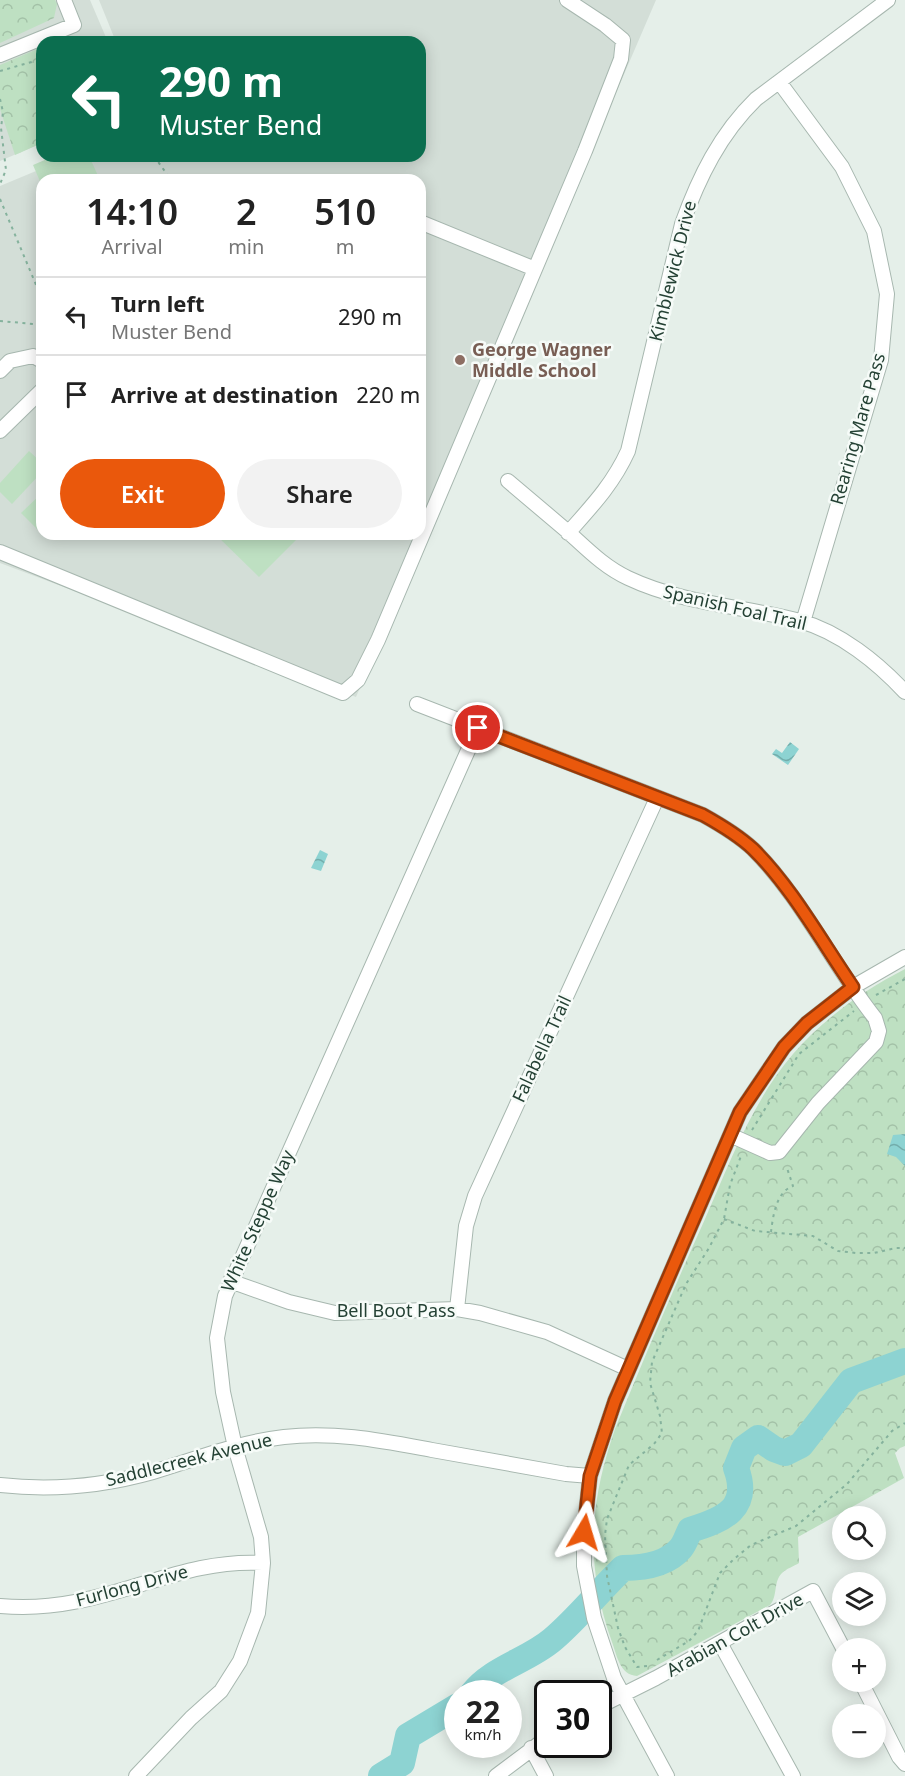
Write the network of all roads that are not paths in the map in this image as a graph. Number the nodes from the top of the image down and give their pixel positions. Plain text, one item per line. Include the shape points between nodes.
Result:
1 (64, 0) edge
2 (567, 0) edge
3 (888, 0) edge
4 (47, 36) edge
5 (36, 40) edge
6 (0, 55) edge
7 (780, 83) junction
8 (426, 224) edge
9 (535, 269) junction
10 (36, 358) edge
11 (0, 371) edge
12 (36, 396) edge
13 (0, 431) edge
14 (508, 481) dead end
15 (426, 527) edge
16 (568, 533) junction
17 (420, 540) edge
18 (0, 552) edge
19 (802, 622) junction
20 (905, 692) edge
21 (417, 704) dead end
22 (478, 728) junction
23 (657, 798) junction
24 (905, 957) edge
25 (853, 987) junction
26 (730, 1135) junction
27 (230, 1281) junction
28 (457, 1309) junction
29 (628, 1369) junction
30 (235, 1447) junction
31 (590, 1476) junction
32 (0, 1485) edge
33 (263, 1563) junction
34 (0, 1606) edge
35 (838, 1638) edge
36 (720, 1643) junction
37 (866, 1692) edge
38 (622, 1695) junction
39 (612, 1700) edge
40 (534, 1746) edge
41 (531, 1748) junction
42 (905, 1764) edge
43 (136, 1776) edge
44 (496, 1776) edge
45 (546, 1776) edge
46 (667, 1776) edge
47 (793, 1776) edge

1 - 4 street via 74,25
2 - 9 street via 623,40 621,59
3 - 7 street, Kimblewick Drive
5 - 6 street
7 - 16 street, Kimblewick Drive via 741,114 721,139 703,172 682,224 628,451 599,499
7 - 19 street, Rearing Mare Pass via 842,167 874,231 887,294 880,360
8 - 9 street
9 - 15 street
10 - 11 street via 10,361
12 - 13 street
14 - 16 street, Spanish Foal Trail
16 - 19 street, Spanish Foal Trail via 599,561 656,590
17 - 18 street via 358,680 343,693
19 - 20 street, Spanish Foal Trail via 859,651
21 - 22 street
22 - 23 street
22 - 27 street, White Steppe Way
23 - 25 street via 703,815 752,848 776,874
23 - 28 street, Falabella Trail via 475,1196 466,1226
24 - 25 street
25 - 26 street via 807,1023 784,1047 740,1112
25 - 26 street via 874,1018 879,1031 876,1042 818,1103 779,1152
26 - 29 street
27 - 28 street, Bell Boot Pass via 335,1313
27 - 30 street, White Steppe Way via 217,1338
28 - 29 street, Bell Boot Pass via 547,1332
29 - 31 street
30 - 31 street, Saddlecreek Avenue via 314,1434 362,1437
30 - 32 street, Saddlecreek Avenue via 113,1482 74,1487
30 - 33 street, White Steppe Way via 258,1522
31 - 38 street via 584,1566 594,1618
33 - 34 street, Furlong Drive via 215,1564 75,1602 28,1608
33 - 43 street, White Steppe Way via 258,1612 240,1660 221,1691
35 - 36 street, Arabian Colt Drive via 813,1591
36 - 38 street, Arabian Colt Drive
36 - 47 street
37 - 42 street
38 - 39 street, Arabian Colt Drive
38 - 46 street
40 - 41 street
41 - 44 street
41 - 45 street

